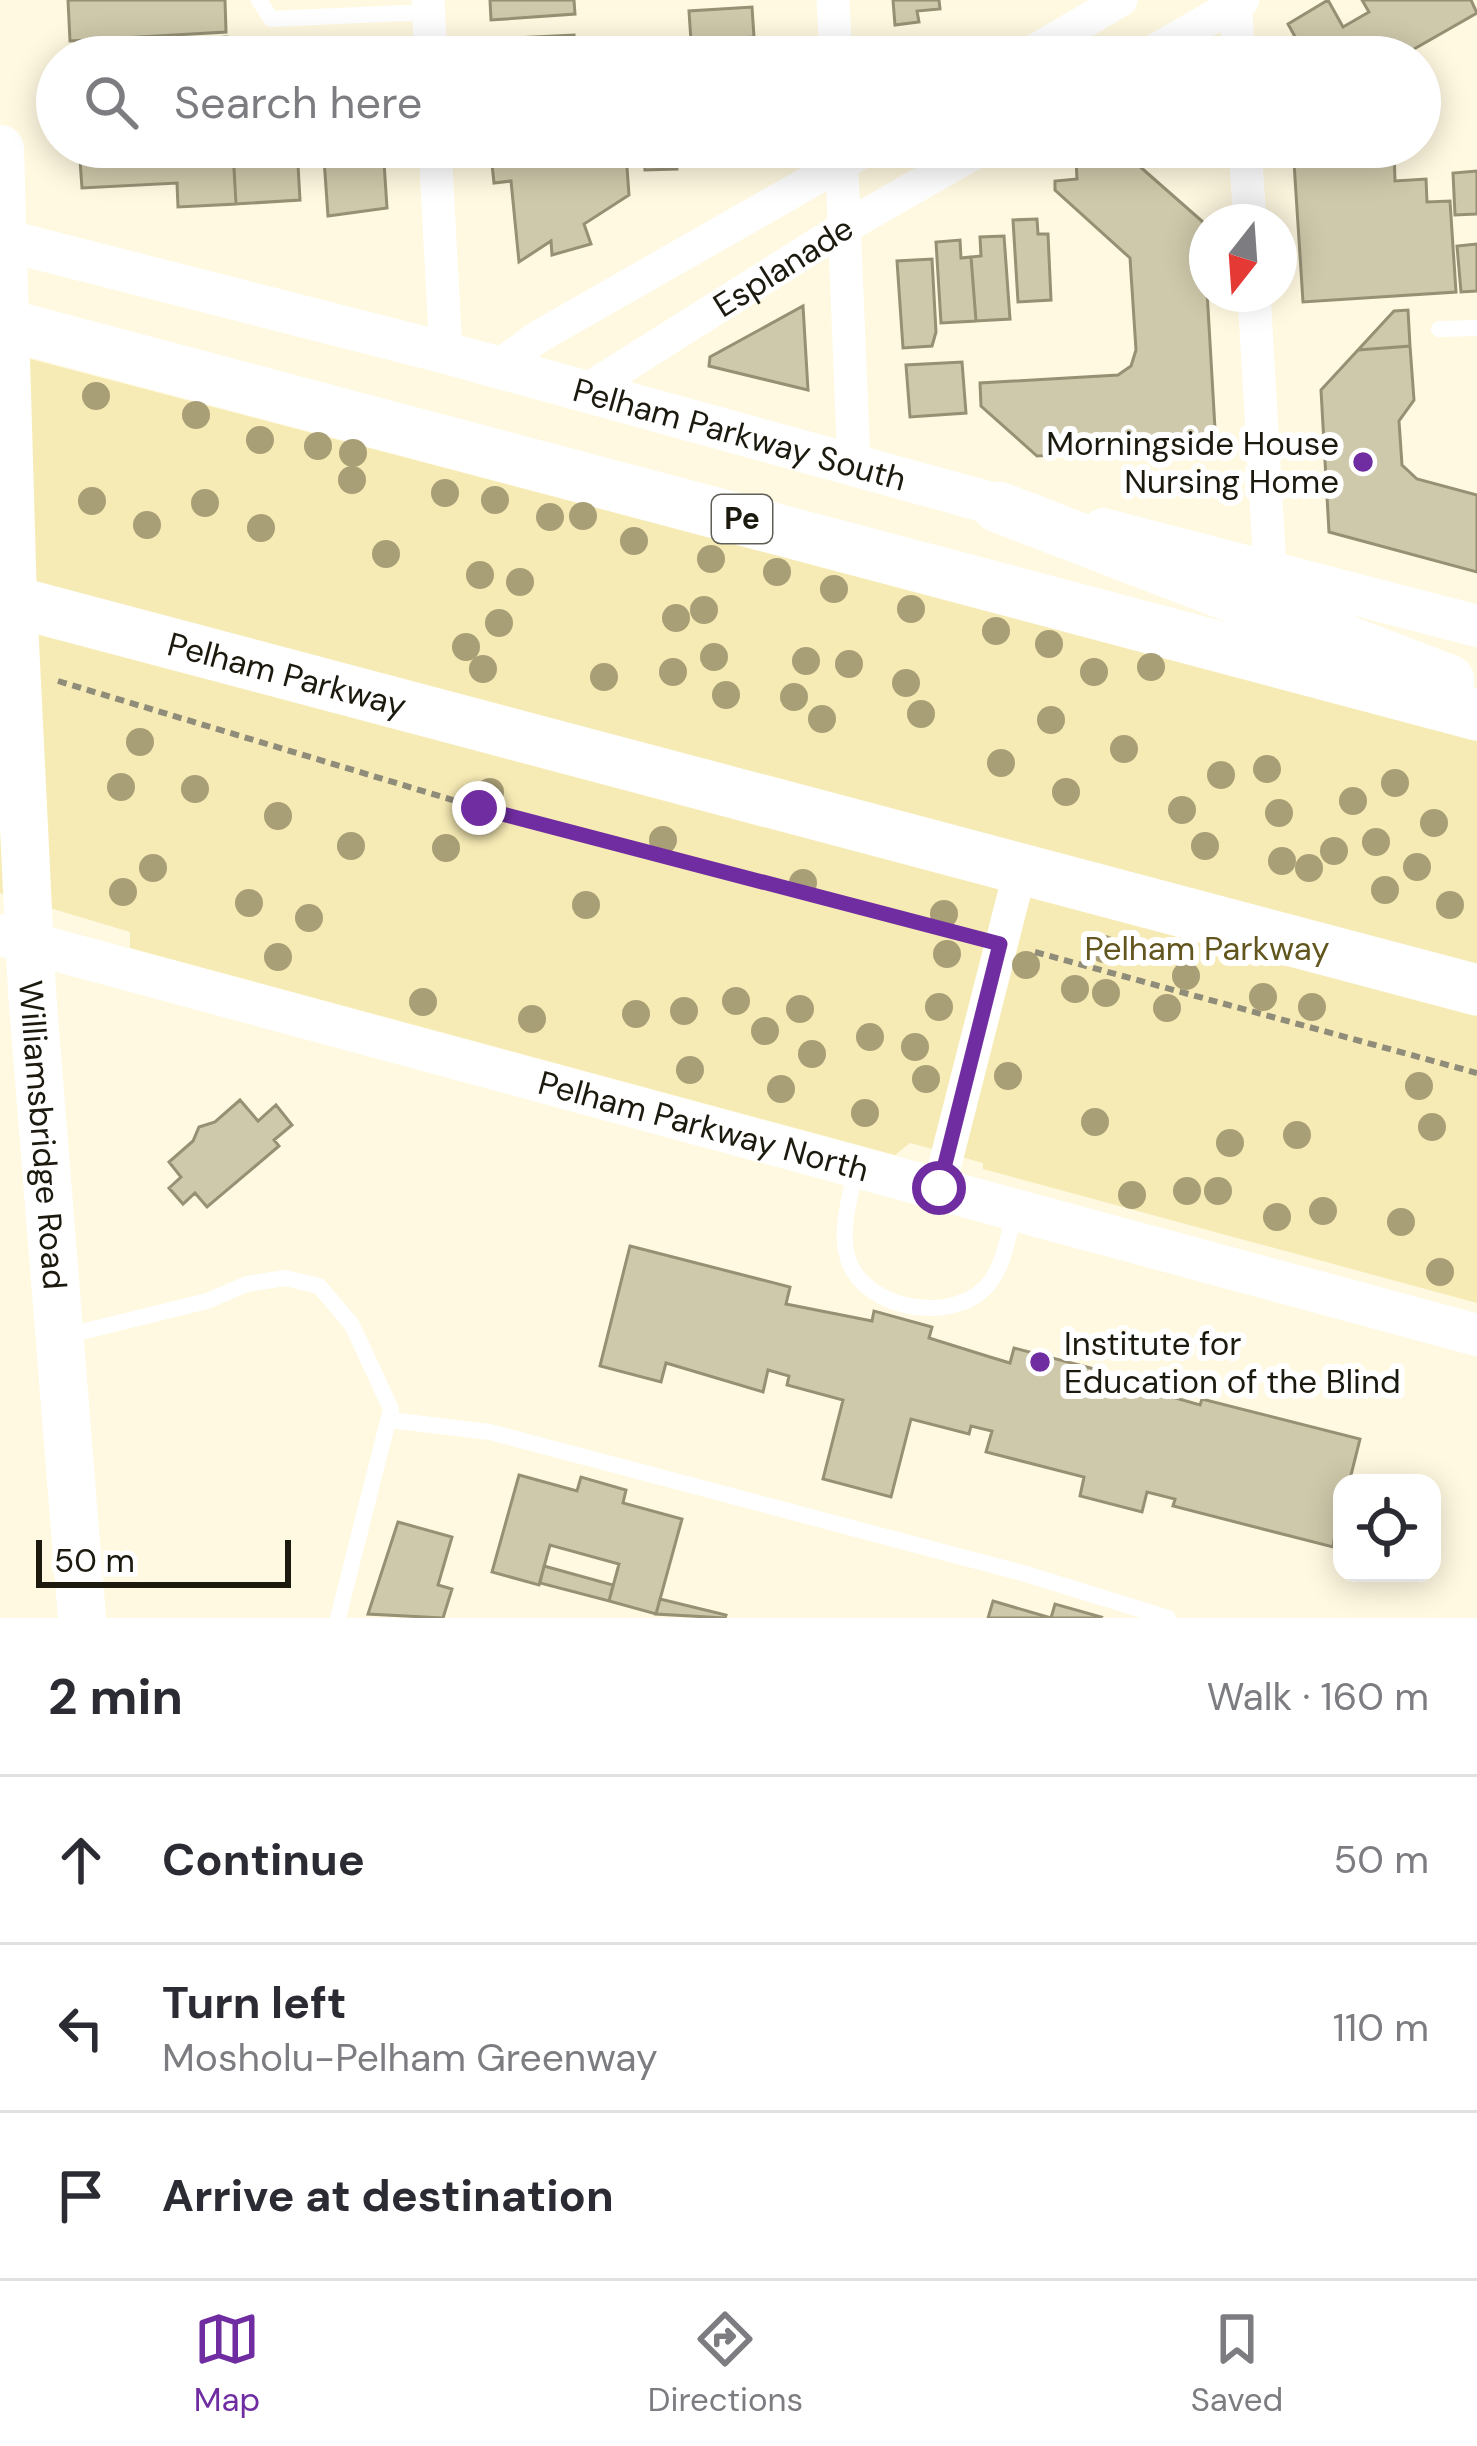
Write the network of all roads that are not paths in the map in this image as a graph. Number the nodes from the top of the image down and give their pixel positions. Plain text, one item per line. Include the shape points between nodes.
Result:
1 (259, 0) edge
2 (832, 0) edge
3 (1121, 0) edge
4 (1238, 1) edge
5 (428, 6) edge
6 (429, 36) edge
7 (835, 36) edge
8 (1060, 36) edge
9 (1179, 36) edge
10 (1239, 36) edge
11 (0, 149) edge
12 (436, 168) edge
13 (824, 168) edge
14 (850, 168) edge
15 (948, 168) edge
16 (1246, 168) edge
17 (1249, 204) edge
18 (845, 227) junction
19 (3, 240) edge
20 (1255, 312) edge
21 (3, 324) edge
22 (1477, 328) edge
23 (1439, 329) dead end
24 (446, 353) junction
25 (497, 367) junction
26 (585, 392) junction
27 (854, 465) junction
28 (998, 507) junction
29 (1270, 569) junction
30 (4, 604) edge
31 (1477, 626) edge
32 (1477, 693) edge
33 (1477, 715) edge
34 (1021, 867) junction
35 (15, 939) edge
36 (1477, 990) edge
37 (856, 1167) junction
38 (939, 1188) junction
39 (1015, 1208) junction
40 (1477, 1335) edge
41 (60, 1337) junction
42 (389, 1420) junction
43 (82, 1618) edge
44 (338, 1618) edge
45 (1168, 1618) edge

1 - 5 lane via 272,20
2 - 7 street
3 - 8 street
4 - 9 street
4 - 10 street
5 - 6 street
11 - 19 main road, Williamsbridge Road
12 - 24 street
13 - 25 street, Esplanade
14 - 18 street
15 - 18 street, Esplanade
16 - 17 street
18 - 26 street, Esplanade
18 - 27 street
19 - 21 main road, Williamsbridge Road
19 - 24 street, Pelham Parkway South
20 - 29 street
21 - 30 main road, Williamsbridge Road
21 - 33 main road, Pe
22 - 23 lane
24 - 25 street, Pelham Parkway South
25 - 26 street, Pelham Parkway South
26 - 27 street, Pelham Parkway South
27 - 28 street, Pelham Parkway South
28 - 29 street, Pelham Parkway South
28 - 32 main road
29 - 31 street, Pelham Parkway South
30 - 34 main road, Pelham Parkway
30 - 35 main road, Williamsbridge Road
34 - 36 main road, Pelham Parkway
34 - 38 street
35 - 37 street, Pelham Parkway North
35 - 41 main road, Williamsbridge Road
37 - 38 street, Pelham Parkway North
37 - 39 lane via 846,1252 864,1283 893,1301 937,1309 986,1288
38 - 39 street, Pelham Parkway North
39 - 40 street, Pelham Parkway North
41 - 42 lane via 247,1284 285,1278 319,1286 352,1325
41 - 43 main road, Williamsbridge Road
42 - 44 lane
42 - 45 lane via 490,1432

